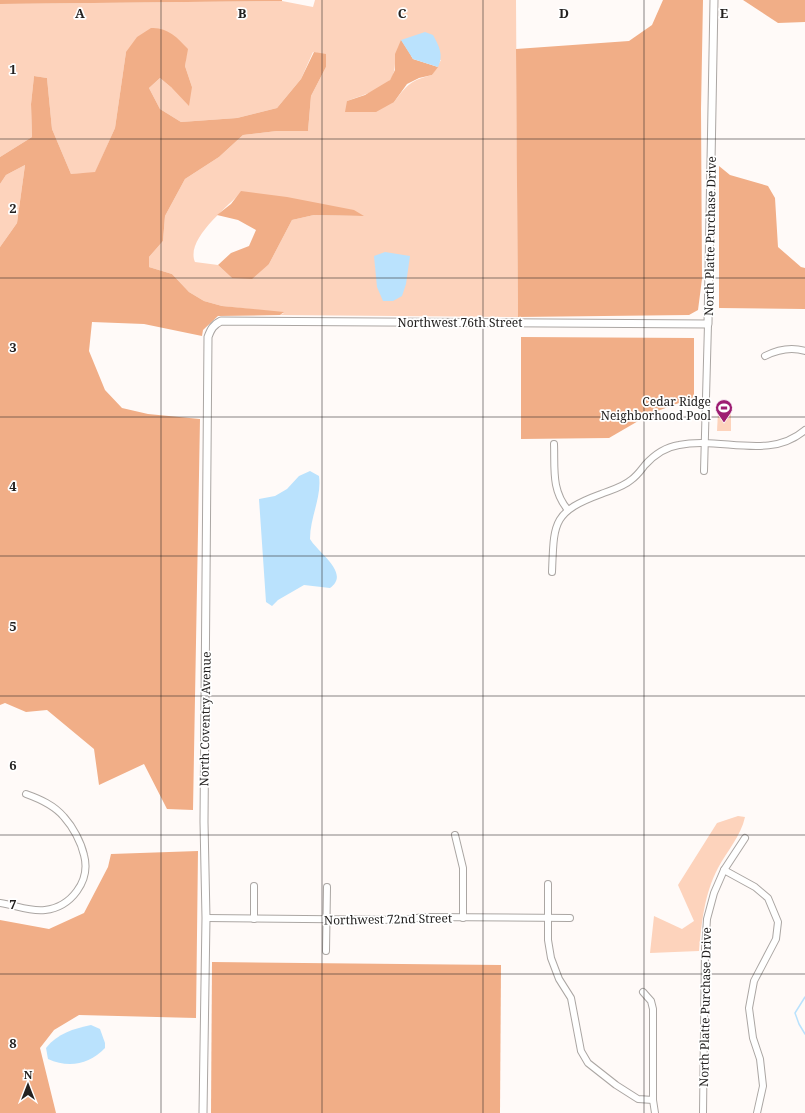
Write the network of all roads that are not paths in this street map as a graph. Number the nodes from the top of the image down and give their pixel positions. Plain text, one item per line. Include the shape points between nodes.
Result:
1 (714, 0) edge
2 (708, 324) junction
3 (214, 326) joint
4 (805, 351) edge
5 (765, 356) dead end
6 (805, 430) edge
7 (554, 444) dead end
8 (704, 444) junction
9 (704, 471) dead end
10 (568, 510) junction
11 (552, 572) dead end
12 (26, 794) dead end
13 (455, 835) dead end
14 (745, 838) dead end
15 (724, 870) junction
16 (548, 884) dead end
17 (254, 886) dead end
18 (327, 887) dead end
19 (0, 902) edge
20 (206, 918) junction
21 (463, 918) junction
22 (548, 918) junction
23 (570, 918) dead end
24 (254, 919) junction
25 (327, 919) junction
26 (326, 951) dead end
27 (643, 992) dead end
28 (653, 1100) junction
29 (203, 1113) edge
30 (655, 1113) edge
31 (703, 1113) edge
32 (757, 1113) edge

1 - 2 street, North Platte Purchase Drive
2 - 3 street, Northwest 76th Street via 221,321
2 - 8 street, North Platte Purchase Drive via 708,387
3 - 20 street, North Coventry Avenue via 208,337 207,406 204,822
4 - 5 street via 798,348
6 - 8 street via 785,442 766,446
7 - 10 street via 556,490
8 - 9 street, North Platte Purchase Drive
8 - 10 street via 679,445 661,452 632,480 578,502
10 - 11 street via 555,529
12 - 19 street via 54,807 76,834 84,856 83,880 74,895 60,907 31,910
13 - 21 street via 463,868
14 - 15 street, North Platte Purchase Drive
15 - 31 street, North Platte Purchase Drive via 707,919
15 - 32 street via 768,898 778,922 776,939 754,981 749,1008 763,1086
16 - 22 street
17 - 24 street
18 - 25 street
20 - 24 street, Northwest 72nd Street
20 - 29 street, North Coventry Avenue
21 - 22 street, Northwest 72nd Street
21 - 25 street, Northwest 72nd Street
22 - 23 street, Northwest 72nd Street
22 - 28 street via 551,958 559,979 571,998 581,1051 588,1063 616,1085 638,1099
24 - 25 street, Northwest 72nd Street
25 - 26 street
27 - 28 street via 651,1001 653,1009
28 - 30 street

